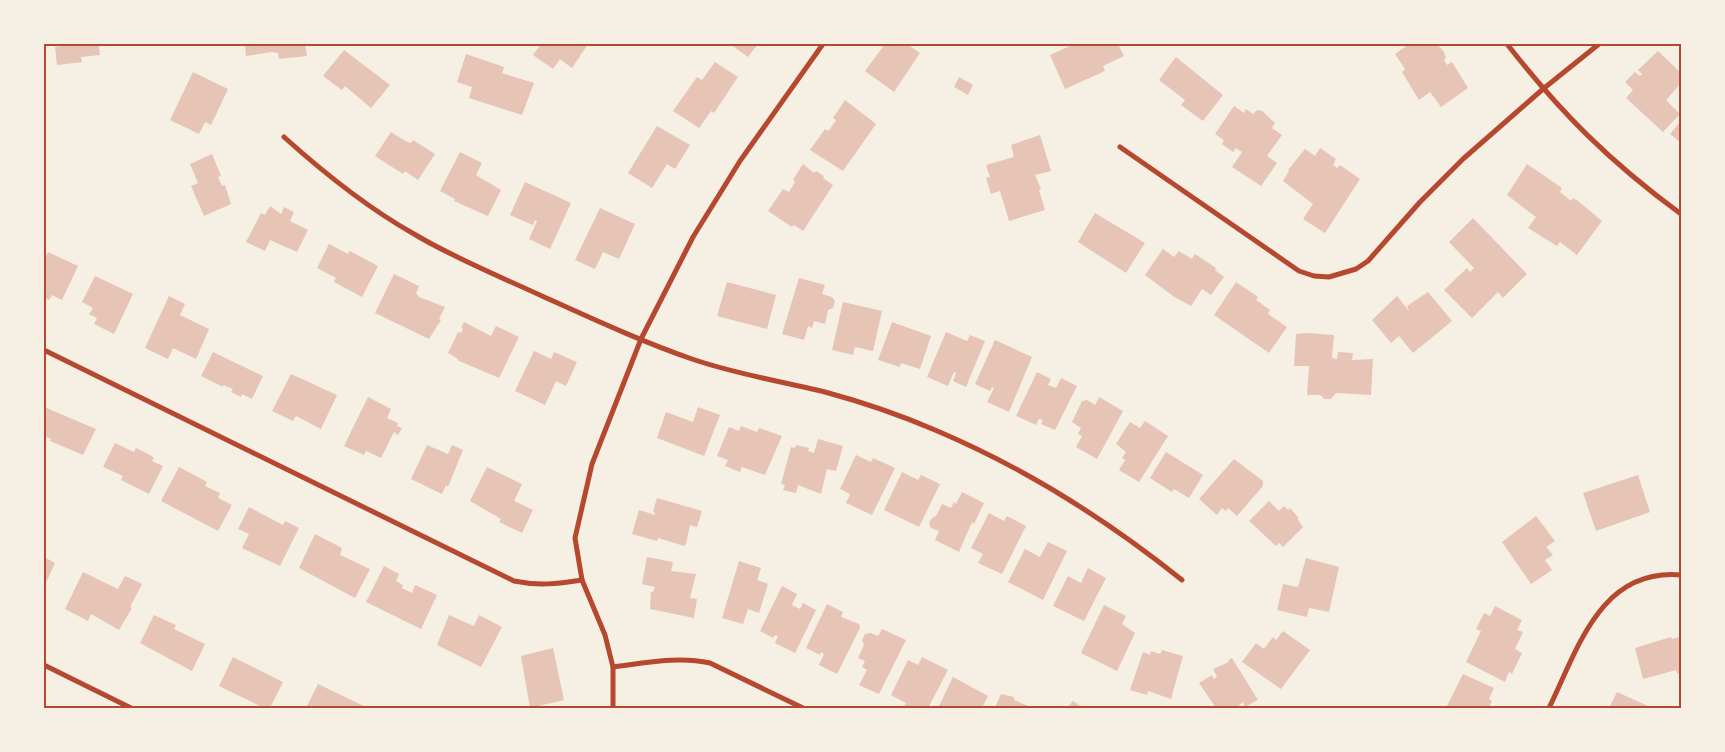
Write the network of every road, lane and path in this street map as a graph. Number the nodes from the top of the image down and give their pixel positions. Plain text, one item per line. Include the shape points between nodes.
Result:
1 (823, 44) edge
2 (1507, 44) edge
3 (1599, 44) edge
4 (1543, 89) junction
5 (284, 137) dead end
6 (1120, 146) dead end
7 (1681, 214) edge
8 (641, 339) junction
9 (44, 350) edge
10 (1681, 575) edge
11 (582, 580) junction
12 (1182, 580) dead end
13 (44, 665) edge
14 (612, 668) junction
15 (131, 708) edge
16 (613, 708) edge
17 (803, 708) edge
18 (1549, 708) edge

1 - 8 street via 740,161 693,237
2 - 4 street
3 - 4 street
4 - 6 street via 1463,159 1368,261 1356,269 1329,277 1299,271
4 - 7 street via 1593,143
5 - 8 street via 324,173 414,235
8 - 11 street via 592,464 575,538
8 - 12 street via 692,359 889,412 943,433 1050,486 1105,521
9 - 11 street via 514,581 549,585
10 - 18 street via 1646,578 1617,592 1604,605 1594,618
11 - 14 street via 605,635
13 - 15 street
14 - 16 street
14 - 17 street via 679,659 696,660 710,663

